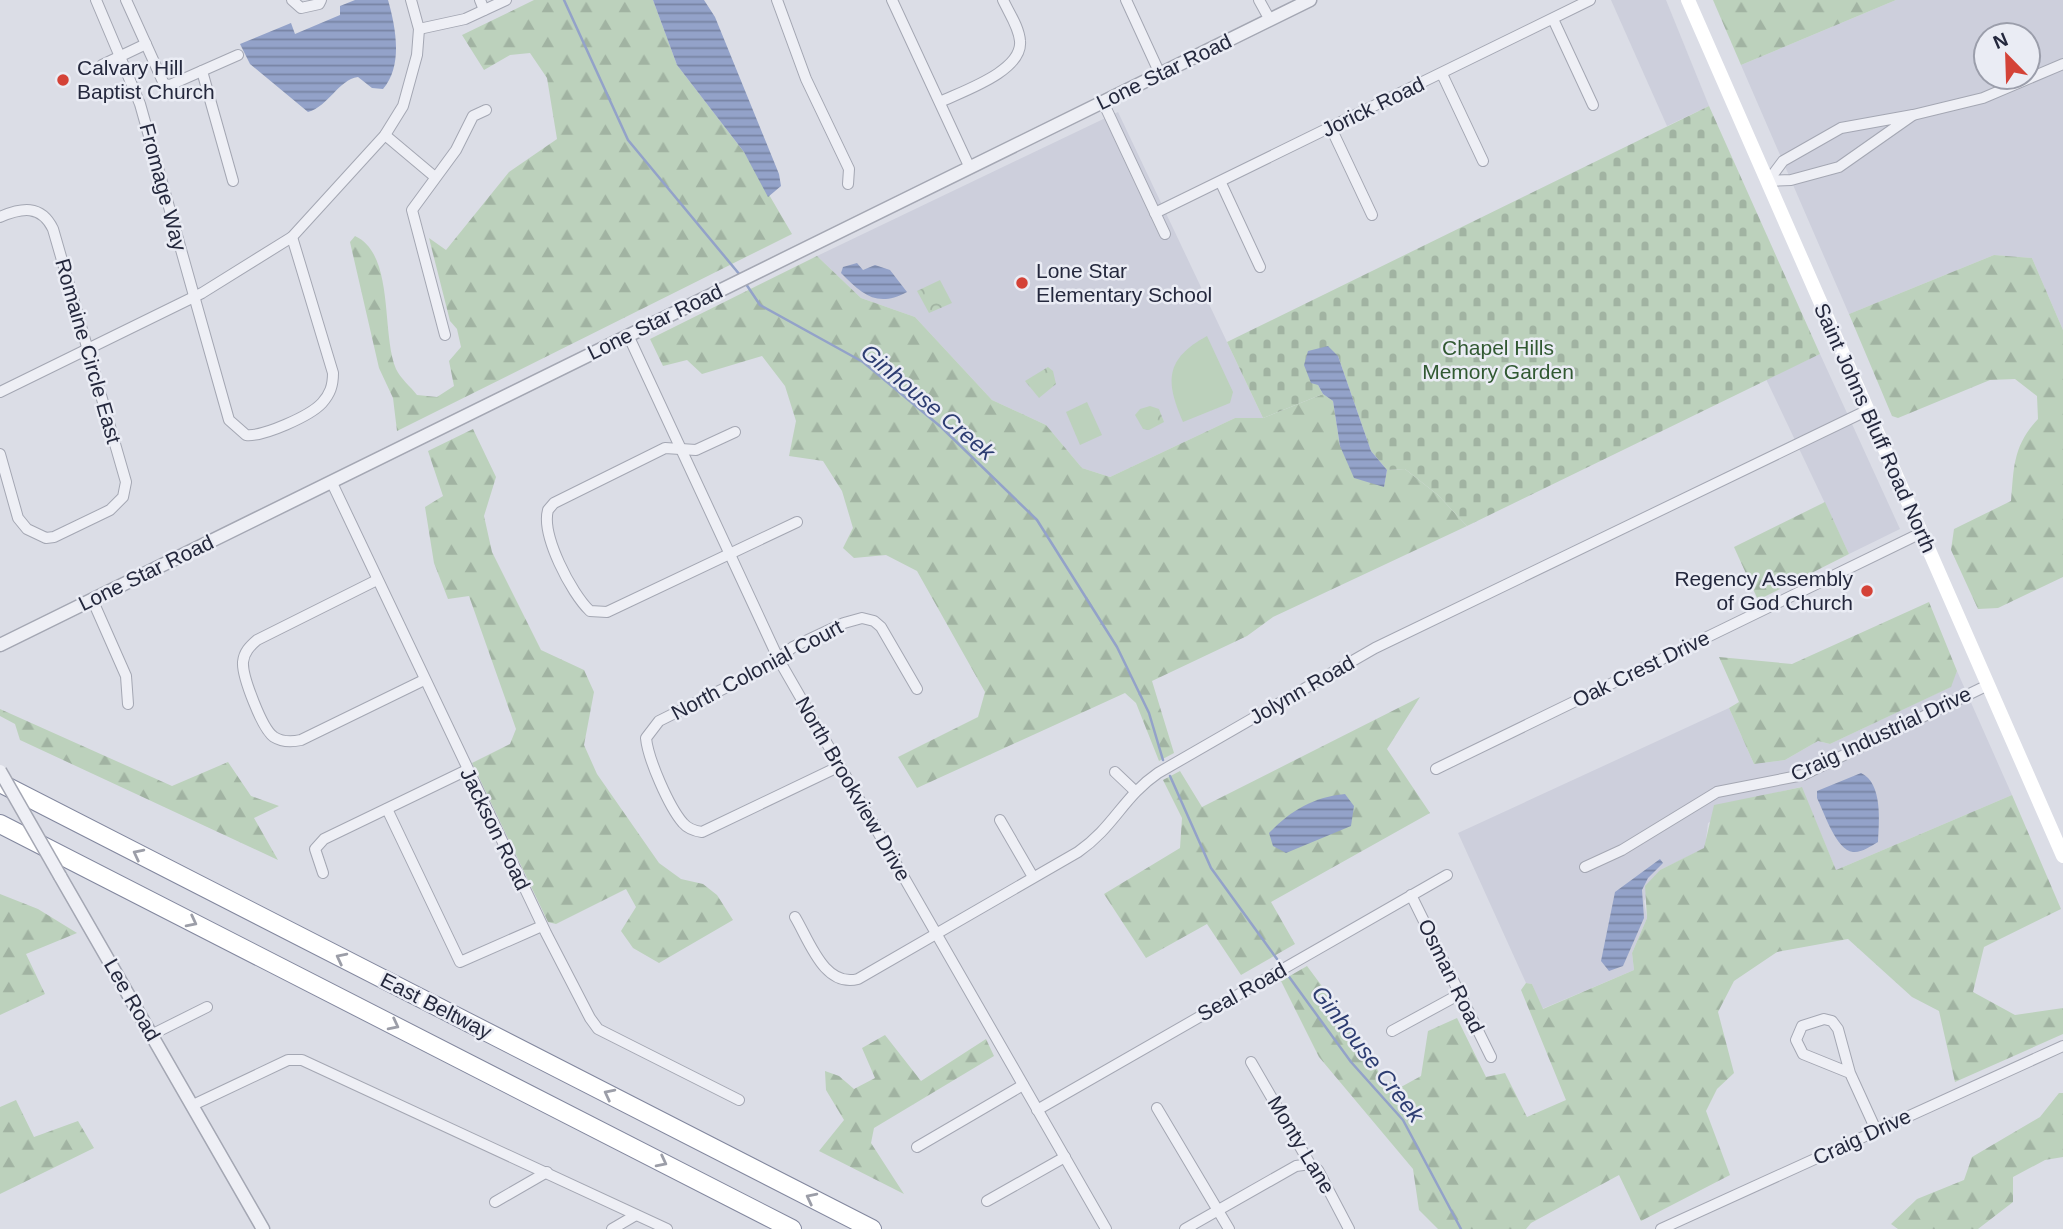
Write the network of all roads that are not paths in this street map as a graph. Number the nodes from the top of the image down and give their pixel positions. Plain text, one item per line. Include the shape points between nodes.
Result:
1 (96, 0) edge
2 (126, 0) edge
3 (292, 0) edge
4 (321, 0) edge
5 (411, 0) edge
6 (506, 0) edge
7 (777, 0) edge
8 (892, 0) edge
9 (1003, 0) edge
10 (1126, 0) edge
11 (1259, 0) edge
12 (1310, 0) edge
13 (1590, 0) edge
14 (1688, 0) edge
15 (482, 5) edge
16 (1553, 19) junction
17 (1270, 20) junction
18 (419, 29) junction
19 (146, 44) junction
20 (239, 55) dead end
21 (122, 56) junction
22 (2063, 64) edge
23 (102, 65) dead end
24 (202, 71) junction
25 (1160, 74) junction
26 (1442, 74) junction
27 (940, 102) junction
28 (1103, 102) junction
29 (1593, 106) dead end
30 (486, 110) dead end
31 (1913, 115) junction
32 (1332, 128) junction
33 (384, 135) junction
34 (1483, 161) dead end
35 (969, 166) junction
36 (435, 177) junction
37 (233, 181) dead end
38 (1768, 181) junction
39 (1221, 183) junction
40 (848, 184) dead end
41 (1155, 213) junction
42 (1372, 215) dead end
43 (0, 217) edge
44 (1165, 234) dead end
45 (292, 237) junction
46 (1260, 268) dead end
47 (193, 297) junction
48 (445, 335) dead end
49 (628, 335) junction
50 (88, 348) junction
51 (0, 392) edge
52 (1868, 410) junction
53 (735, 432) dead end
54 (679, 450) junction
55 (0, 454) edge
56 (332, 483) junction
57 (797, 522) dead end
58 (1921, 533) junction
59 (728, 553) junction
60 (377, 580) junction
61 (92, 599) junction
62 (0, 645) edge
63 (779, 660) junction
64 (424, 680) junction
65 (1988, 685) junction
66 (917, 689) dead end
67 (128, 704) dead end
68 (839, 766) junction
69 (1436, 769) dead end
70 (467, 770) junction
71 (0, 771) edge
72 (1115, 772) dead end
73 (0, 783) edge
74 (1135, 790) junction
75 (387, 809) junction
76 (999, 820) dead end
77 (0, 824) edge
78 (2063, 856) edge
79 (1585, 867) dead end
80 (323, 873) dead end
81 (1447, 875) dead end
82 (1033, 877) junction
83 (1411, 895) junction
84 (795, 916) dead end
85 (542, 926) junction
86 (937, 932) junction
87 (1460, 994) junction
88 (207, 1007) dead end
89 (1392, 1031) dead end
90 (153, 1034) junction
91 (2063, 1046) edge
92 (1491, 1057) dead end
93 (1251, 1062) dead end
94 (1850, 1073) junction
95 (1023, 1085) junction
96 (739, 1100) dead end
97 (193, 1105) junction
98 (1157, 1108) dead end
99 (1037, 1110) junction
100 (1877, 1130) junction
101 (917, 1147) dead end
102 (1065, 1157) junction
103 (1310, 1164) junction
104 (547, 1172) junction
105 (987, 1200) dead end
106 (495, 1202) dead end
107 (1219, 1210) junction
108 (636, 1215) junction
109 (263, 1229) edge
110 (611, 1229) edge
111 (667, 1229) edge
112 (792, 1229) edge
113 (872, 1229) edge
114 (1106, 1229) edge
115 (1185, 1229) edge
116 (1229, 1229) edge
117 (1349, 1229) edge
118 (1661, 1229) edge

1 - 21 street, Fromage Way
2 - 19 street
3 - 4 street via 301,8
5 - 18 street
6 - 15 street
7 - 40 street via 806,79 849,169
8 - 27 street
9 - 27 street via 1019,35 1019,52 1006,69
10 - 25 street
11 - 17 street
12 - 17 street, Lone Star Road
13 - 16 street, Jorick Road
14 - 38 main road, Saint Johns Bluff Road North
15 - 18 street via 449,24
16 - 26 street, Jorick Road
16 - 29 street
17 - 25 street, Lone Star Road
18 - 33 street via 412,81 403,106
19 - 21 street
19 - 24 street via 164,84
20 - 24 street
21 - 23 street
21 - 47 street, Fromage Way via 140,104
22 - 31 street via 1983,98
24 - 37 street
25 - 28 street, Lone Star Road
26 - 32 street, Jorick Road
26 - 34 street
27 - 35 street
28 - 35 street, Lone Star Road
28 - 41 street
30 - 36 street via 473,116 456,150
31 - 38 street via 1839,167
31 - 38 street via 1841,128 1783,162
32 - 39 street, Jorick Road
32 - 42 street
33 - 36 street
33 - 45 street
35 - 49 street, Lone Star Road
36 - 48 street via 412,210 412,219
38 - 52 main road, Saint Johns Bluff Road North
39 - 41 street, Jorick Road
39 - 46 street
41 - 44 street
43 - 50 street, Romaine Circle East via 29,209 49,221
45 - 47 street
45 - 47 street, Fromage Way via 333,373 331,392 320,406 270,431 246,435 233,426
47 - 50 street
49 - 54 street, North Brookview Drive
49 - 56 street, Lone Star Road
50 - 51 street
50 - 55 street, Romaine Circle East via 126,482 118,505 46,538 27,529 18,518
52 - 58 main road, Saint Johns Bluff Road North
52 - 74 street, Jolynn Road via 1375,648
53 - 54 street via 696,450
54 - 59 street, North Brookview Drive
54 - 59 street via 665,448 548,510 548,534 572,587 590,611 607,612
56 - 60 street, Jackson Road
56 - 61 street, Lone Star Road
57 - 59 street
58 - 65 main road, Saint Johns Bluff Road North
58 - 69 street, Oak Crest Drive
59 - 63 street, North Brookview Drive
60 - 64 street, Jackson Road
60 - 64 street via 248,648 243,673 264,724 276,738 301,740
61 - 62 street, Lone Star Road
61 - 67 street via 126,676
63 - 66 street, North Colonial Court via 793,648 862,618 881,627
63 - 68 street, North Brookview Drive
63 - 68 street, North Colonial Court via 653,725 646,738 649,755 680,820 691,830 702,832
64 - 70 street, Jackson Road
65 - 78 main road, Saint Johns Bluff Road North
65 - 79 street, Craig Industrial Drive via 1802,775 1717,792
68 - 86 street, North Brookview Drive
70 - 75 street
70 - 85 street, Jackson Road
71 - 90 street, Lee Road, bridge
72 - 74 street
113 -> 73 highway, East Beltway
74 - 82 street, Jolynn Road via 1098,838
75 - 80 street via 316,844 315,856
75 - 85 street via 460,962
76 - 82 street
77 -> 112 highway, East Beltway
81 - 83 street, Seal Road
82 - 86 street, Jolynn Road
83 - 87 street, Osman Road
83 - 99 street, Seal Road
84 - 86 street, Jolynn Road via 827,971 842,981 858,979
85 - 96 street, Jackson Road via 598,1029
86 - 95 street, North Brookview Drive
87 - 89 street
87 - 92 street, Osman Road
88 - 90 street
90 - 97 street, Lee Road
91 - 100 street, Craig Drive
93 - 103 street, Monty Lane
94 - 94 street via 1832,1021 1802,1026 1796,1040 1803,1054
94 - 100 street
95 - 99 street, North Brookview Drive
95 - 101 street
97 - 104 street via 288,1060 312,1063
97 - 109 street, Lee Road
98 - 107 street
99 - 102 street, North Brookview Drive
100 - 118 street, Craig Drive
102 - 105 street
102 - 114 street, North Brookview Drive
103 - 107 street via 1296,1166
103 - 117 street, Monty Lane via 1318,1170
104 - 106 street
104 - 108 street
107 - 115 street
107 - 116 street
108 - 110 street
108 - 111 street

